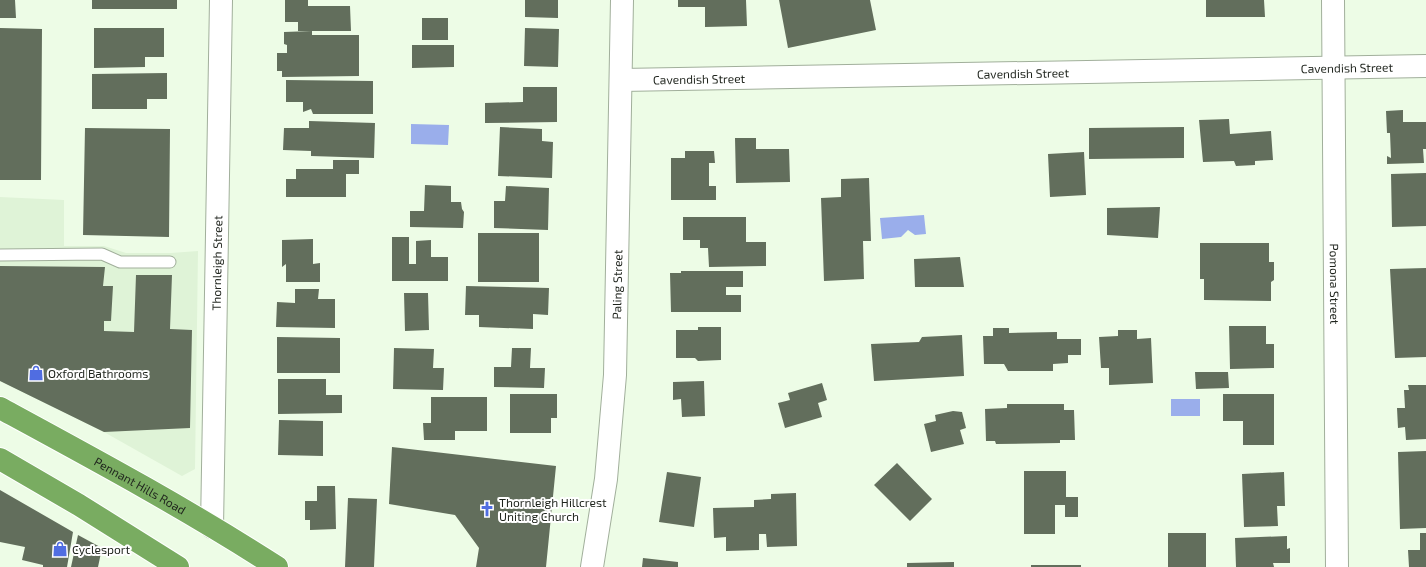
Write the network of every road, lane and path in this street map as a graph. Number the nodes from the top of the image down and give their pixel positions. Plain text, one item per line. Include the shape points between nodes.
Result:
1 (221, 0) edge
2 (622, 0) edge
3 (1333, 0) edge
4 (1426, 66) edge
5 (1333, 68) junction
6 (621, 80) junction
7 (0, 255) edge
8 (170, 262) dead end
9 (0, 408) edge
10 (0, 459) edge
11 (212, 527) junction
12 (272, 565) edge
13 (178, 567) edge
14 (592, 567) edge
15 (1337, 567) edge

1 - 11 street, Thornleigh Street
2 - 6 street, Paling Street
3 - 5 street, Pomona Street
4 - 5 street, Cavendish Street
5 - 6 street, Cavendish Street
5 - 15 street, Pomona Street
6 - 14 street, Paling Street via 615,375 606,479
7 - 8 lane via 102,254 120,262
9 - 11 highway, Pennant Hills Road
10 - 13 highway
11 - 12 highway, Pennant Hills Road

